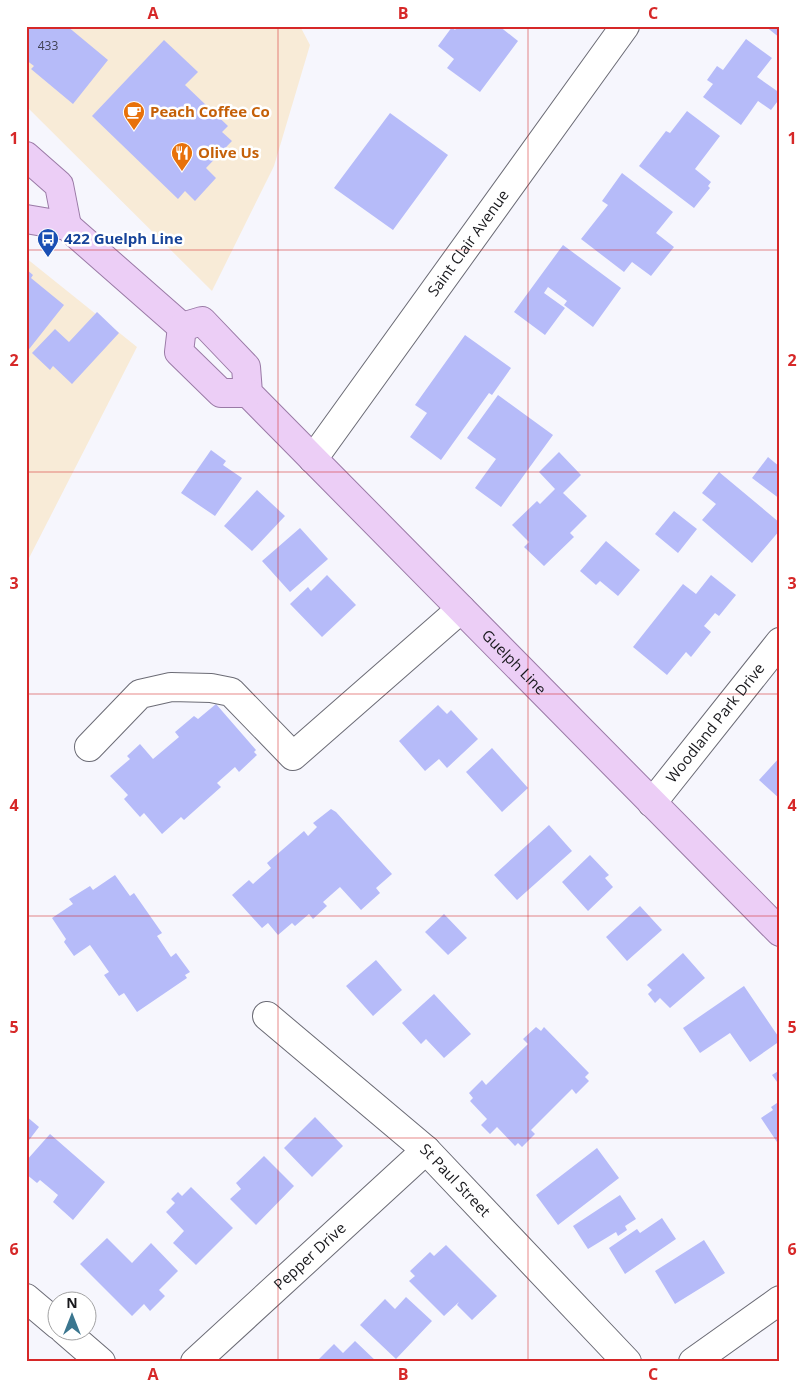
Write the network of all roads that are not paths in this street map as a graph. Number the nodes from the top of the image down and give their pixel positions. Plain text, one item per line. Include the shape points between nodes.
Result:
1 (625, 26) edge
2 (26, 156) edge
3 (26, 219) edge
4 (67, 226) junction
5 (182, 327) junction
6 (248, 393) junction
7 (313, 459) junction
8 (461, 609) junction
9 (780, 642) edge
10 (89, 747) dead end
11 (652, 803) junction
12 (780, 932) edge
13 (267, 1016) dead end
14 (426, 1150) junction
15 (26, 1298) edge
16 (780, 1300) edge
17 (48, 1317) edge
18 (76, 1340) edge
19 (101, 1362) edge
20 (195, 1362) edge
21 (627, 1362) edge
22 (693, 1362) edge

1 - 7 street, Saint Clair Avenue
2 - 4 main road via 59,185
3 - 4 main road
4 - 5 main road
5 - 6 main road via 202,321 246,367
5 - 6 main road via 179,352 221,393
6 - 7 main road, Guelph Line
7 - 8 main road, Guelph Line
8 - 10 street via 293,756 231,692 211,688 171,688 140,694
8 - 11 main road, Guelph Line
9 - 11 street, Woodland Park Drive
11 - 12 main road, Guelph Line
13 - 14 street, St Paul Street
14 - 20 street, Pepper Drive
14 - 21 street, St Paul Street
15 - 17 street
16 - 22 street
18 - 19 street

